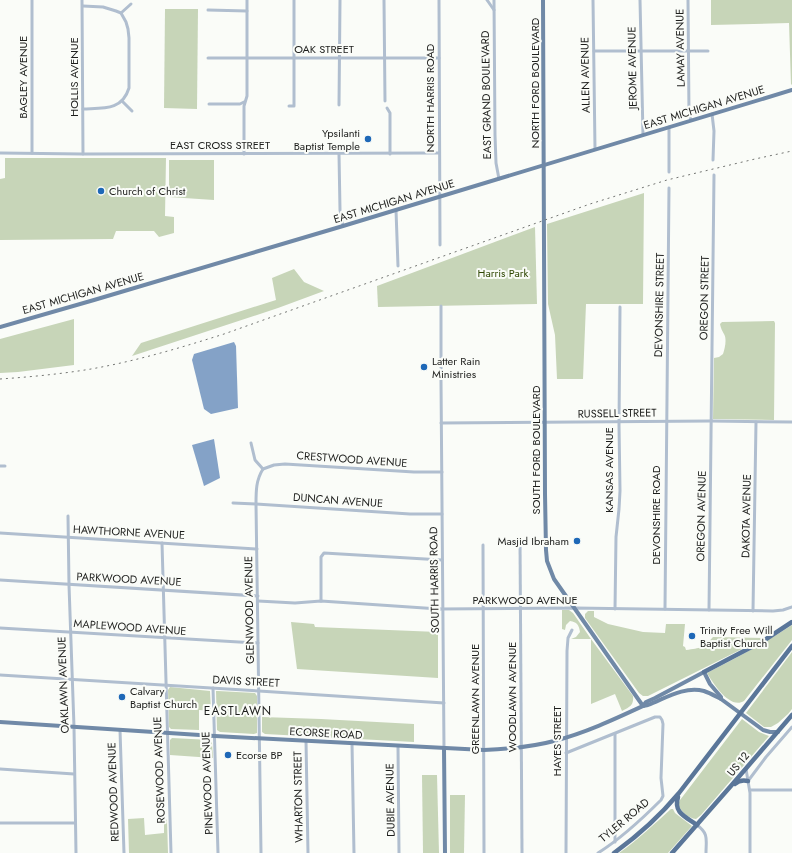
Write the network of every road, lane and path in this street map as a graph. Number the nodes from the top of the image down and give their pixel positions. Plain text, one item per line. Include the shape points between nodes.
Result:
1 (32, 0) edge
2 (82, 0) edge
3 (247, 0) edge
4 (294, 0) edge
5 (340, 0) edge
6 (384, 0) edge
7 (439, 0) edge
8 (487, 0) edge
9 (494, 0) edge
10 (543, 0) edge
11 (593, 0) edge
12 (640, 0) edge
13 (688, 0) edge
14 (131, 4) dead end
15 (83, 6) junction
16 (208, 10) dead end
17 (494, 10) junction
18 (247, 11) junction
19 (121, 13) junction
20 (594, 51) junction
21 (641, 51) junction
22 (689, 51) junction
23 (708, 51) dead end
24 (208, 58) dead end
25 (247, 58) junction
26 (294, 58) junction
27 (340, 58) junction
28 (385, 58) junction
29 (439, 58) junction
30 (792, 90) edge
31 (122, 101) junction
32 (385, 101) dead end
33 (244, 102) junction
34 (209, 104) dead end
35 (339, 105) dead end
36 (289, 106) dead end
37 (387, 108) dead end
38 (83, 109) junction
39 (132, 110) dead end
40 (712, 114) junction
41 (691, 120) junction
42 (669, 127) junction
43 (643, 135) junction
44 (596, 149) junction
45 (0, 153) edge
46 (32, 153) junction
47 (439, 153) junction
48 (83, 154) junction
49 (244, 154) junction
50 (339, 154) junction
51 (390, 154) junction
52 (713, 160) dead end
53 (544, 165) joint
54 (669, 172) dead end
55 (714, 175) dead end
56 (499, 178) junction
57 (669, 188) dead end
58 (440, 196) junction
59 (396, 210) junction
60 (343, 226) junction
61 (440, 245) dead end
62 (398, 266) dead end
63 (441, 306) dead end
64 (620, 307) dead end
65 (0, 327) edge
66 (711, 421) junction
67 (545, 422) junction
68 (619, 422) junction
69 (666, 422) junction
70 (756, 422) junction
71 (792, 422) edge
72 (441, 423) junction
73 (251, 443) dead end
74 (0, 466) edge
75 (5, 466) dead end
76 (263, 470) junction
77 (442, 472) junction
78 (233, 504) dead end
79 (256, 504) junction
80 (442, 514) junction
81 (68, 516) dead end
82 (0, 533) edge
83 (69, 537) junction
84 (520, 540) dead end
85 (162, 543) junction
86 (483, 545) dead end
87 (257, 549) junction
88 (442, 560) junction
89 (0, 580) edge
90 (69, 585) junction
91 (163, 590) junction
92 (258, 596) junction
93 (258, 601) junction
94 (321, 601) junction
95 (792, 607) edge
96 (520, 608) junction
97 (575, 608) junction
98 (443, 609) junction
99 (483, 609) junction
100 (615, 609) junction
101 (665, 610) junction
102 (709, 610) junction
103 (753, 611) junction
104 (792, 622) edge
105 (0, 628) edge
106 (572, 630) dead end
107 (71, 632) junction
108 (164, 638) junction
109 (258, 643) junction
110 (792, 646) edge
111 (704, 672) junction
112 (0, 675) edge
113 (72, 679) junction
114 (166, 685) junction
115 (213, 688) junction
116 (259, 691) junction
117 (722, 699) junction
118 (444, 703) junction
119 (644, 706) junction
120 (740, 714) junction
121 (792, 715) edge
122 (0, 722) edge
123 (74, 727) junction
124 (792, 727) edge
125 (120, 730) junction
126 (778, 732) junction
127 (167, 734) junction
128 (615, 734) junction
129 (215, 736) junction
130 (259, 738) junction
131 (566, 738) junction
132 (306, 741) junction
133 (352, 743) junction
134 (398, 746) junction
135 (522, 747) junction
136 (444, 748) junction
137 (484, 750) junction
138 (566, 753) junction
139 (746, 769) junction
140 (0, 770) edge
141 (74, 774) junction
142 (748, 782) junction
143 (750, 790) junction
144 (792, 790) edge
145 (679, 794) junction
146 (704, 817) junction
147 (0, 823) edge
148 (76, 823) junction
149 (697, 825) junction
150 (615, 842) junction
151 (76, 853) edge
152 (124, 853) edge
153 (171, 853) edge
154 (218, 853) edge
155 (261, 853) edge
156 (308, 853) edge
157 (354, 853) edge
158 (399, 853) edge
159 (445, 853) edge
160 (484, 853) edge
161 (522, 853) edge
162 (566, 853) edge
163 (598, 853) edge
164 (614, 853) edge
165 (672, 853) edge
166 (706, 853) edge
167 (750, 853) edge

1 - 46 street, BAGLEY AVENUE
2 - 15 street, HOLLIS AVENUE
3 - 18 street
4 - 26 street
5 - 27 street
6 - 28 street
7 - 29 street, NORTH HARRIS ROAD
8 - 17 street
9 - 17 street, EAST GRAND BOULEVARD
10 - 53 main road, NORTH FORD BOULEVARD
11 - 20 street, ALLEN AVENUE
12 - 21 street, JEROME AVENUE
13 - 22 street, LAMAY AVENUE
14 - 19 street
15 - 19 street via 103,7
15 - 38 street, HOLLIS AVENUE
16 - 18 street
17 - 56 street, EAST GRAND BOULEVARD via 495,135
18 - 25 street
19 - 31 street via 126,22 129,38 129,88
20 - 21 street
20 - 44 street, ALLEN AVENUE
21 - 22 street
21 - 43 street, JEROME AVENUE
22 - 23 street
22 - 41 street, LAMAY AVENUE
24 - 25 street, OAK STREET
25 - 26 street, OAK STREET
25 - 33 street via 248,96
26 - 27 street, OAK STREET
26 - 36 street via 296,106
27 - 28 street, OAK STREET
27 - 35 street
28 - 29 street, OAK STREET
28 - 32 street
29 - 47 street, NORTH HARRIS ROAD
30 - 40 main road, EAST MICHIGAN AVENUE
31 - 38 street via 108,108
31 - 39 street
33 - 34 street
33 - 49 street
37 - 51 street via 390,113
38 - 48 street, HOLLIS AVENUE
40 - 41 main road, EAST MICHIGAN AVENUE
40 - 52 street
41 - 42 main road, EAST MICHIGAN AVENUE
42 - 43 main road, EAST MICHIGAN AVENUE
42 - 54 street
43 - 44 main road, EAST MICHIGAN AVENUE
44 - 56 main road, EAST MICHIGAN AVENUE
45 - 46 street, EAST CROSS STREET
46 - 48 street, EAST CROSS STREET
47 - 51 street, EAST CROSS STREET
47 - 58 street, NORTH HARRIS ROAD
48 - 49 street, EAST CROSS STREET
49 - 50 street, EAST CROSS STREET
50 - 51 street, EAST CROSS STREET
50 - 60 street via 340,210
53 - 67 main road, SOUTH FORD BOULEVARD
55 - 66 street, OREGON STREET
56 - 58 main road, EAST MICHIGAN AVENUE
57 - 69 street, DEVONSHIRE STREET
58 - 59 main road, EAST MICHIGAN AVENUE
58 - 61 street
59 - 60 main road, EAST MICHIGAN AVENUE
59 - 62 street
60 - 65 main road, EAST MICHIGAN AVENUE
63 - 72 street, SOUTH HARRIS ROAD
64 - 68 street, KANSAS AVENUE
66 - 69 street, RUSSELL STREET
66 - 70 street, RUSSELL STREET
66 - 102 street, OREGON AVENUE
67 - 68 street, RUSSELL STREET
67 - 72 street, RUSSELL STREET
67 - 97 main road, SOUTH FORD BOULEVARD via 547,561 554,579
68 - 69 street, RUSSELL STREET
68 - 100 street, KANSAS AVENUE via 620,491 616,537
69 - 101 street, DEVONSHIRE ROAD
70 - 71 street, RUSSELL STREET
70 - 103 street, DAKOTA AVENUE
72 - 77 street, SOUTH HARRIS ROAD
73 - 76 street via 255,460
74 - 75 street
76 - 77 street, CRESTWOOD AVENUE via 285,464
76 - 79 street, GLENWOOD AVENUE via 257,483
77 - 80 street, SOUTH HARRIS ROAD
78 - 79 street, DUNCAN AVENUE
79 - 80 street, DUNCAN AVENUE
79 - 87 street, GLENWOOD AVENUE
80 - 88 street, SOUTH HARRIS ROAD
81 - 83 street, OAKLAWN AVENUE
82 - 83 street, HAWTHORNE AVENUE
83 - 85 street, HAWTHORNE AVENUE
83 - 90 street, OAKLAWN AVENUE
84 - 96 street, WOODLAWN AVENUE
85 - 87 street, HAWTHORNE AVENUE
85 - 91 street, ROSEWOOD AVENUE
86 - 99 street, GREENLAWN AVENUE
87 - 92 street, GLENWOOD AVENUE
88 - 94 street via 324,554 320,560
88 - 98 street, SOUTH HARRIS ROAD
89 - 90 street, PARKWOOD AVENUE
90 - 91 street, PARKWOOD AVENUE
90 - 107 street, OAKLAWN AVENUE
91 - 92 street, PARKWOOD AVENUE
91 - 108 street, ROSEWOOD AVENUE
92 - 93 street, GLENWOOD AVENUE
93 - 94 street, PARKWOOD AVENUE
93 - 109 street, GLENWOOD AVENUE
94 - 98 street, PARKWOOD AVENUE
95 - 103 street, PARKWOOD AVENUE via 783,610
96 - 97 street, PARKWOOD AVENUE
96 - 99 street, PARKWOOD AVENUE
96 - 135 street, WOODLAWN AVENUE
97 - 100 street, PARKWOOD AVENUE
97 - 119 main road, SOUTH FORD BOULEVARD
98 - 99 street, PARKWOOD AVENUE
98 - 118 street, SOUTH HARRIS ROAD
99 - 137 street, GREENLAWN AVENUE
100 - 101 street, PARKWOOD AVENUE
101 - 102 street, PARKWOOD AVENUE
102 - 103 street, PARKWOOD AVENUE
104 - 111 highway via 763,641
105 - 107 street, MAPLEWOOD AVENUE
106 - 131 street, HAYES STREET via 568,638 567,651
107 - 108 street, MAPLEWOOD AVENUE
107 - 113 street, OAKLAWN AVENUE
108 - 109 street, MAPLEWOOD AVENUE
108 - 114 street, ROSEWOOD AVENUE
109 - 116 street, GLENWOOD AVENUE
110 - 120 highway
111 - 117 main road, ECORSE ROAD
111 - 119 main road, ECORSE ROAD via 646,702
112 - 113 street, DAVIS STREET
113 - 114 street, DAVIS STREET
113 - 123 street, OAKLAWN AVENUE
114 - 115 street, DAVIS STREET
114 - 127 street, ROSEWOOD AVENUE
115 - 116 street, DAVIS STREET
115 - 129 street, PINEWOOD AVENUE
116 - 118 street, DAVIS STREET
116 - 130 street, GLENWOOD AVENUE
117 - 119 main road, ECORSE ROAD via 705,691 690,690
117 - 120 main road, ECORSE ROAD
118 - 136 street, SOUTH HARRIS ROAD
119 - 131 main road, ECORSE ROAD
120 - 126 main road, ECORSE ROAD via 763,730
120 - 145 highway
121 - 126 highway, US 12 / US 12
122 - 123 main road, ECORSE ROAD
123 - 125 main road, ECORSE ROAD
123 - 141 street, OAKLAWN AVENUE
124 - 142 street
125 - 127 main road, ECORSE ROAD
125 - 152 street, REDWOOD AVENUE
126 - 139 highway, US 12 / US 12
127 - 129 main road, ECORSE ROAD
127 - 153 street, ROSEWOOD AVENUE
128 - 138 street
128 - 150 street
128 - 150 street, TYLER ROAD via 655,717 662,720 663,796
129 - 130 main road, ECORSE ROAD
129 - 154 street, PINEWOOD AVENUE
130 - 132 main road, ECORSE ROAD
130 - 155 street, GLENWOOD AVENUE
131 - 135 main road, ECORSE ROAD
131 - 138 street, HAYES STREET
132 - 133 main road, ECORSE ROAD
132 - 156 street, WHARTON STREET
133 - 134 main road, ECORSE ROAD
133 - 157 street
134 - 136 main road, ECORSE ROAD
134 - 158 street, DUBIE AVENUE
135 - 137 main road, ECORSE ROAD
135 - 161 street, WOODLAWN AVENUE
136 - 137 main road, ECORSE ROAD
136 - 159 main road, SOUTH HARRIS ROAD
137 - 160 street, GREENLAWN AVENUE
138 - 162 street, HAYES STREET
139 - 142 street
139 - 146 highway, US 12 / US 12
140 - 141 street
141 - 148 street, OAKLAWN AVENUE
142 - 143 street
142 - 146 highway via 738,782
143 - 144 street
143 - 167 street
145 - 149 highway via 677,809
145 - 164 highway via 654,821
146 - 149 highway, US 12 / US 12
147 - 148 street
148 - 151 street, OAKLAWN AVENUE
149 - 165 highway, US 12
149 - 166 street via 706,838
150 - 163 street, TYLER ROAD

